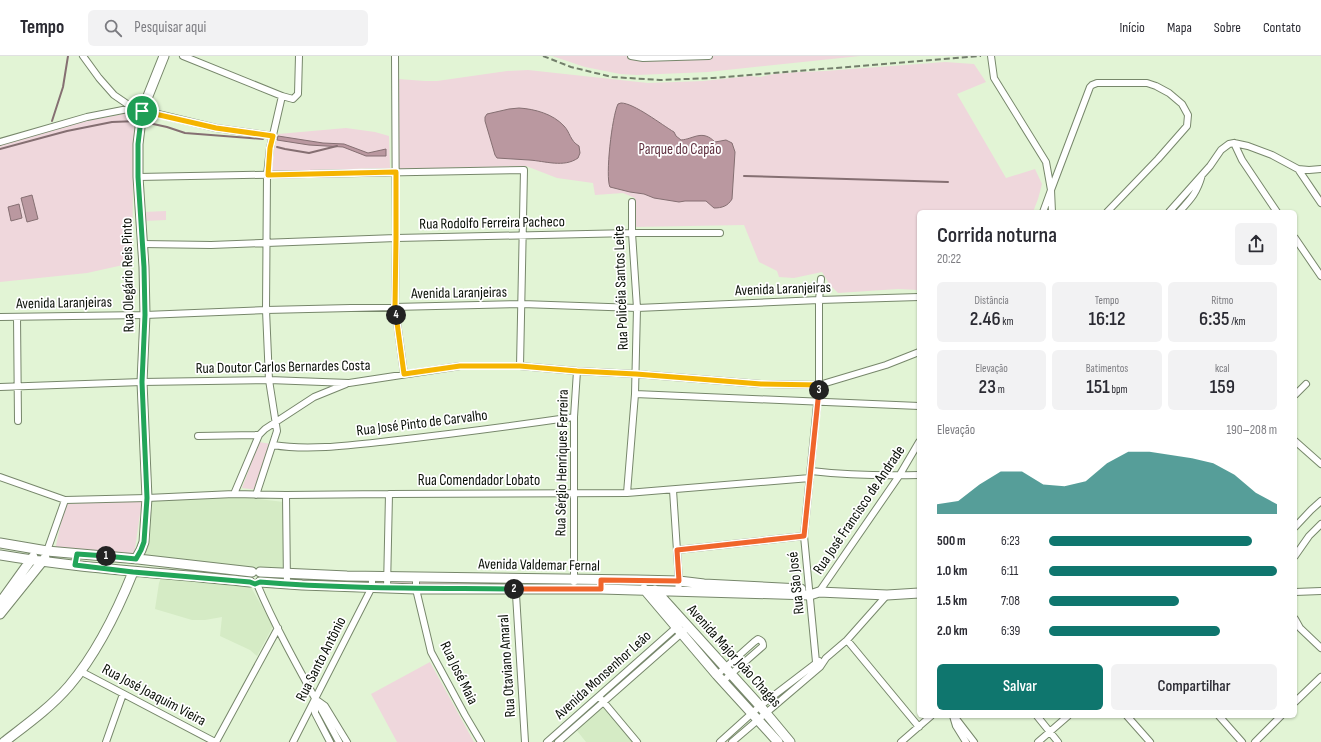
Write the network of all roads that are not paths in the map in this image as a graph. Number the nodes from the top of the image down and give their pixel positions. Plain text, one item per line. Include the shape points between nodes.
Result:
1 (83, 56) edge
2 (164, 56) edge
3 (182, 56) edge
4 (300, 56) edge
5 (395, 56) edge
6 (631, 56) edge
7 (703, 56) edge
8 (710, 56) edge
9 (991, 56) edge
10 (643, 57) edge
11 (282, 96) junction
12 (133, 108) junction
13 (141, 118) junction
14 (273, 136) junction
15 (0, 142) edge
16 (1234, 143) junction
17 (1298, 169) junction
18 (1321, 170) edge
19 (396, 172) junction
20 (1203, 172) junction
21 (268, 175) junction
22 (138, 177) junction
23 (1051, 190) junction
24 (632, 202) dead end
25 (1321, 203) edge
26 (1044, 210) edge
27 (1052, 210) edge
28 (1109, 210) edge
29 (1171, 210) edge
30 (1181, 210) edge
31 (1276, 210) edge
32 (632, 233) junction
33 (720, 233) dead end
34 (522, 236) junction
35 (396, 238) junction
36 (1297, 241) edge
37 (143, 244) junction
38 (268, 244) junction
39 (1321, 276) edge
40 (821, 279) dead end
41 (917, 297) edge
42 (819, 300) junction
43 (522, 304) junction
44 (395, 307) junction
45 (637, 308) junction
46 (266, 310) junction
47 (145, 315) junction
48 (0, 318) edge
49 (17, 318) junction
50 (917, 353) edge
51 (520, 366) junction
52 (577, 371) junction
53 (404, 374) junction
54 (636, 374) junction
55 (269, 380) junction
56 (142, 382) junction
57 (349, 382) junction
58 (1306, 384) dead end
59 (819, 385) junction
60 (0, 387) edge
61 (17, 388) junction
62 (1297, 393) edge
63 (635, 394) junction
64 (817, 402) junction
65 (917, 406) edge
66 (574, 417) junction
67 (18, 421) dead end
68 (275, 422) junction
69 (259, 435) junction
70 (198, 436) dead end
71 (1297, 443) edge
72 (273, 445) junction
73 (917, 445) edge
74 (1321, 464) edge
75 (811, 471) junction
76 (917, 475) edge
77 (899, 476) junction
78 (0, 477) edge
79 (810, 478) junction
80 (673, 490) junction
81 (575, 493) junction
82 (627, 493) junction
83 (234, 494) junction
84 (389, 494) junction
85 (256, 495) junction
86 (286, 495) junction
87 (147, 498) junction
88 (64, 500) junction
89 (1321, 501) edge
90 (1321, 524) edge
91 (1297, 525) edge
92 (804, 536) junction
93 (4, 543) edge
94 (37, 550) junction
95 (677, 550) junction
96 (47, 551) junction
97 (1297, 553) edge
98 (77, 554) junction
99 (2, 555) edge
100 (102, 556) junction
101 (136, 559) junction
102 (31, 560) junction
103 (43, 561) junction
104 (162, 562) junction
105 (75, 565) junction
106 (101, 568) junction
107 (214, 568) junction
108 (228, 569) junction
109 (133, 572) junction
110 (256, 572) junction
111 (160, 574) junction
112 (287, 574) junction
113 (302, 575) junction
114 (325, 576) junction
115 (348, 576) junction
116 (372, 577) junction
117 (386, 577) junction
118 (416, 577) junction
119 (213, 578) junction
120 (442, 578) junction
121 (466, 578) junction
122 (489, 578) junction
123 (515, 578) junction
124 (227, 579) junction
125 (541, 579) junction
126 (574, 580) junction
127 (601, 580) junction
128 (637, 580) junction
129 (648, 580) junction
130 (679, 581) junction
131 (256, 582) junction
132 (287, 584) junction
133 (302, 585) junction
134 (324, 586) junction
135 (347, 587) junction
136 (372, 587) junction
137 (387, 588) junction
138 (442, 588) junction
139 (704, 588) junction
140 (416, 589) junction
141 (466, 589) junction
142 (489, 589) junction
143 (516, 589) junction
144 (541, 589) junction
145 (601, 589) junction
146 (574, 590) junction
147 (655, 591) junction
148 (1321, 591) edge
149 (646, 592) junction
150 (678, 592) junction
151 (814, 592) junction
152 (1297, 592) edge
153 (917, 593) edge
154 (11, 595) junction
155 (887, 595) junction
156 (0, 603) edge
157 (0, 614) edge
158 (1297, 622) edge
159 (682, 627) junction
160 (278, 628) junction
161 (846, 640) junction
162 (656, 644) junction
163 (1321, 648) edge
164 (662, 649) junction
165 (639, 660) junction
166 (818, 664) junction
167 (644, 666) junction
168 (80, 671) junction
169 (728, 671) junction
170 (1321, 677) edge
171 (617, 678) junction
172 (720, 678) junction
173 (623, 684) junction
174 (123, 694) junction
175 (598, 696) junction
176 (315, 699) junction
177 (1297, 700) edge
178 (603, 701) junction
179 (763, 709) junction
180 (755, 716) junction
181 (572, 718) junction
182 (930, 718) edge
183 (954, 718) edge
184 (956, 718) edge
185 (1039, 718) edge
186 (1066, 718) edge
187 (1129, 718) edge
188 (1221, 718) edge
189 (1279, 718) edge
190 (577, 724) junction
191 (919, 727) junction
192 (1050, 732) junction
193 (554, 736) junction
194 (5, 740) edge
195 (973, 741) edge
196 (106, 742) edge
197 (216, 742) edge
198 (293, 742) edge
199 (330, 742) edge
200 (339, 742) edge
201 (347, 742) edge
202 (481, 742) edge
203 (525, 742) edge
204 (547, 742) edge
205 (558, 742) edge
206 (637, 742) edge
207 (721, 742) edge
208 (732, 742) edge
209 (778, 742) edge
210 (790, 742) edge
211 (901, 742) edge
212 (966, 742) edge
213 (1038, 742) edge
214 (1058, 742) edge
215 (1150, 742) edge
216 (1242, 742) edge
217 (1255, 742) edge

1 - 12 street via 114,95
2 - 13 street, Rua Olegário Reis Pinto
3 - 11 street
4 - 11 street via 298,94 293,99
5 - 19 street
6 - 10 street
7 - 8 street
7 - 10 street
9 - 23 street via 994,78 1046,162
11 - 14 street
12 - 13 street
12 - 15 street via 87,117
13 - 14 street
13 - 22 street, Rua Olegário Reis Pinto
14 - 21 street
16 - 17 street via 1272,155
16 - 20 street via 1221,150
16 - 31 street via 1242,160
17 - 18 street
17 - 25 street
19 - 21 street
19 - 34 street via 524,170
19 - 35 street
20 - 29 street
20 - 30 street via 1193,197
21 - 22 street
21 - 38 street
22 - 37 street, Rua Olegário Reis Pinto
23 - 26 street
23 - 27 street
23 - 28 street via 1090,87 1094,84 1147,83 1156,86 1182,104 1188,115 1186,126 1158,160
24 - 32 street, Rua Policéia Santos Leite
32 - 33 street, Rua Rodolfo Ferreira Pacheco
32 - 34 street, Rua Rodolfo Ferreira Pacheco
32 - 45 street, Rua Policéia Santos Leite
34 - 35 street, Rua Rodolfo Ferreira Pacheco
34 - 43 street
35 - 38 street, Rua Rodolfo Ferreira Pacheco
35 - 44 street
36 - 39 street
37 - 38 street, Rua Rodolfo Ferreira Pacheco
37 - 47 street, Rua Olegário Reis Pinto
38 - 46 street
40 - 42 street, Rua São José
41 - 42 street, Avenida Laranjeiras
42 - 45 street, Avenida Laranjeiras
42 - 59 street, Rua São José
43 - 44 street, Avenida Laranjeiras
43 - 45 street, Avenida Laranjeiras
43 - 51 street
44 - 46 street, Avenida Laranjeiras
44 - 53 street
45 - 54 street, Rua Policéia Santos Leite
46 - 47 street, Avenida Laranjeiras
46 - 55 street
47 - 49 street, Avenida Laranjeiras
47 - 56 street, Rua Olegário Reis Pinto
48 - 49 street, Avenida Laranjeiras
49 - 61 street
50 - 59 street, Rua Doutor Carlos Bernardes Costa
51 - 52 street, Rua Doutor Carlos Bernardes Costa
51 - 53 street, Rua Doutor Carlos Bernardes Costa via 460,366
52 - 54 street, Rua Doutor Carlos Bernardes Costa
52 - 66 street, Rua Sérgio Henriques Ferreira
53 - 57 street, Rua Doutor Carlos Bernardes Costa
54 - 59 street, Rua Doutor Carlos Bernardes Costa via 761,384
54 - 63 street, Rua Policéia Santos Leite
55 - 56 street, Rua Doutor Carlos Bernardes Costa
55 - 57 street, Rua Doutor Carlos Bernardes Costa
55 - 68 street
56 - 61 street, Rua Doutor Carlos Bernardes Costa
56 - 87 street, Rua Olegário Reis Pinto
57 - 68 street via 314,397
58 - 62 street
59 - 64 street, Rua São José
60 - 61 street, Rua Doutor Carlos Bernardes Costa
61 - 67 street
63 - 64 street
63 - 82 street, Rua Policéia Santos Leite
64 - 65 street
64 - 75 street, Rua São José
66 - 72 street, Rua José Pinto de Carvalho via 371,443 303,448
66 - 81 street, Rua Sérgio Henriques Ferreira
68 - 69 street
68 - 72 street via 277,431
69 - 70 street
69 - 83 street
71 - 74 street
72 - 85 street
73 - 77 street, Rua José Francisco de Andrade
75 - 77 street
75 - 79 street, Rua São José
76 - 77 street
77 - 151 street, Rua José Francisco de Andrade
78 - 88 street
79 - 80 street, Rua Comendador Lobato
79 - 92 street, Rua São José
80 - 82 street, Rua Comendador Lobato
80 - 95 street
81 - 82 street, Rua Comendador Lobato
81 - 84 street, Rua Comendador Lobato
81 - 126 street, Rua Sérgio Henriques Ferreira
83 - 85 street, Rua Comendador Lobato
83 - 87 street, Rua Comendador Lobato
84 - 86 street, Rua Comendador Lobato
84 - 117 street
85 - 86 street, Rua Comendador Lobato
86 - 112 street
87 - 88 street, Rua Comendador Lobato
87 - 101 street, Rua Olegário Reis Pinto via 144,542
88 - 96 street
89 - 91 street
90 - 97 street
92 - 95 street
92 - 151 street, Rua São José
93 - 94 street, Avenida Valdemar Fernal
93 - 99 street
94 - 96 street, Avenida Valdemar Fernal
94 - 102 street
95 - 130 street
96 - 98 street, Avenida Valdemar Fernal
96 - 103 street
98 - 100 street, Avenida Valdemar Fernal
98 - 105 street
99 - 102 street, Avenida Valdemar Fernal
100 - 101 street, Avenida Valdemar Fernal
100 - 106 street
101 - 104 street, Avenida Valdemar Fernal
101 - 109 street, Rua Olegário Reis Pinto via 139,566
102 - 103 street, Avenida Valdemar Fernal
102 - 154 street
103 - 105 street, Avenida Valdemar Fernal
103 - 154 street
104 - 107 street, Avenida Valdemar Fernal
104 - 111 street
105 - 106 street, Avenida Valdemar Fernal
106 - 109 street, Avenida Valdemar Fernal
107 - 108 street, Avenida Valdemar Fernal
107 - 119 street
108 - 110 street, Avenida Valdemar Fernal
108 - 124 street
109 - 111 street, Avenida Valdemar Fernal
109 - 168 street via 112,619
110 - 112 street, Avenida Valdemar Fernal
110 - 131 street via 249,575
111 - 119 street, Avenida Valdemar Fernal
112 - 113 street, Avenida Valdemar Fernal
112 - 132 street
113 - 114 street, Avenida Valdemar Fernal
113 - 133 street
114 - 115 street, Avenida Valdemar Fernal
114 - 134 street
115 - 116 street, Avenida Valdemar Fernal
115 - 135 street
116 - 117 street, Avenida Valdemar Fernal
116 - 136 street
117 - 118 street, Avenida Valdemar Fernal
117 - 137 street
118 - 120 street, Avenida Valdemar Fernal
118 - 140 street, Rua José Maia
119 - 124 street, Avenida Valdemar Fernal
120 - 121 street, Avenida Valdemar Fernal
120 - 138 street
121 - 122 street, Avenida Valdemar Fernal
121 - 141 street
122 - 123 street, Avenida Valdemar Fernal
122 - 142 street
123 - 125 street, Avenida Valdemar Fernal
123 - 143 street, Rua Otaviano Amaral
124 - 131 street, Avenida Valdemar Fernal
125 - 126 street, Avenida Valdemar Fernal
125 - 144 street
126 - 127 street, Avenida Valdemar Fernal
126 - 146 street, Rua Sérgio Henriques Ferreira
127 - 128 street, Avenida Valdemar Fernal
127 - 145 street
128 - 129 street, Avenida Valdemar Fernal
128 - 149 street, Avenida Major João Chagas
129 - 130 street, Avenida Valdemar Fernal
129 - 147 street, Avenida Major João Chagas
130 - 139 street, Avenida Valdemar Fernal
130 - 150 street
131 - 132 street, Avenida Valdemar Fernal
131 - 160 street
132 - 133 street, Avenida Valdemar Fernal
133 - 134 street, Avenida Valdemar Fernal
134 - 135 street, Avenida Valdemar Fernal
135 - 136 street, Avenida Valdemar Fernal
136 - 137 street, Avenida Valdemar Fernal
136 - 176 street, Rua Santo Antônio
137 - 140 street, Avenida Valdemar Fernal
138 - 140 street, Avenida Valdemar Fernal
138 - 141 street, Avenida Valdemar Fernal
139 - 150 street, Avenida Valdemar Fernal
139 - 151 street, Avenida Valdemar Fernal
140 - 202 street, Rua José Maia via 431,652
141 - 142 street, Avenida Valdemar Fernal
142 - 143 street, Avenida Valdemar Fernal
143 - 144 street, Avenida Valdemar Fernal
143 - 203 street, Rua Otaviano Amaral
144 - 146 street, Avenida Valdemar Fernal
145 - 146 street, Avenida Valdemar Fernal
145 - 149 street, Avenida Valdemar Fernal
147 - 149 street, Avenida Valdemar Fernal
147 - 150 street, Avenida Valdemar Fernal
147 - 159 street, Avenida Major João Chagas
148 - 152 street
149 - 159 street, Avenida Major João Chagas
151 - 155 street, Avenida Valdemar Fernal
151 - 166 street, Rua São José
153 - 155 street, Avenida Valdemar Fernal
154 - 156 street
154 - 157 street
155 - 161 street
158 - 163 street
159 - 162 street, Avenida Monsenhor Leão
159 - 164 street, Avenida Monsenhor Leão
159 - 169 street, Avenida Major João Chagas
159 - 172 street, Avenida Major João Chagas
160 - 176 street
160 - 197 street
161 - 166 street
161 - 191 street
162 - 164 street
162 - 165 street, Avenida Monsenhor Leão
164 - 167 street, Avenida Monsenhor Leão
165 - 167 street
165 - 171 street, Avenida Monsenhor Leão
166 - 179 street
167 - 173 street, Avenida Monsenhor Leão
168 - 174 street, Rua José Joaquim Vieira
168 - 194 street via 69,687 46,709
169 - 169 street via 763,646 761,640 754,642
169 - 172 street
169 - 179 street, Avenida Major João Chagas
170 - 177 street
171 - 173 street
171 - 175 street, Avenida Monsenhor Leão
172 - 180 street, Avenida Major João Chagas
173 - 178 street, Avenida Monsenhor Leão
174 - 196 street
174 - 197 street, Rua José Joaquim Vieira
175 - 178 street
175 - 181 street, Avenida Monsenhor Leão
176 - 198 street, Rua Santo Antônio
176 - 199 street via 316,713
176 - 200 street
176 - 201 street via 325,706
178 - 190 street, Avenida Monsenhor Leão
178 - 206 street
179 - 180 street
179 - 210 street, Avenida Major João Chagas
180 - 207 street
180 - 208 street
180 - 209 street, Avenida Major João Chagas
181 - 190 street
181 - 193 street, Avenida Monsenhor Leão
182 - 191 street
183 - 212 street via 956,726
184 - 195 street
185 - 192 street
186 - 192 street
187 - 215 street
188 - 216 street
189 - 217 street
190 - 205 street, Avenida Monsenhor Leão
191 - 211 street
192 - 213 street
192 - 214 street
193 - 204 street, Avenida Monsenhor Leão
193 - 205 street

